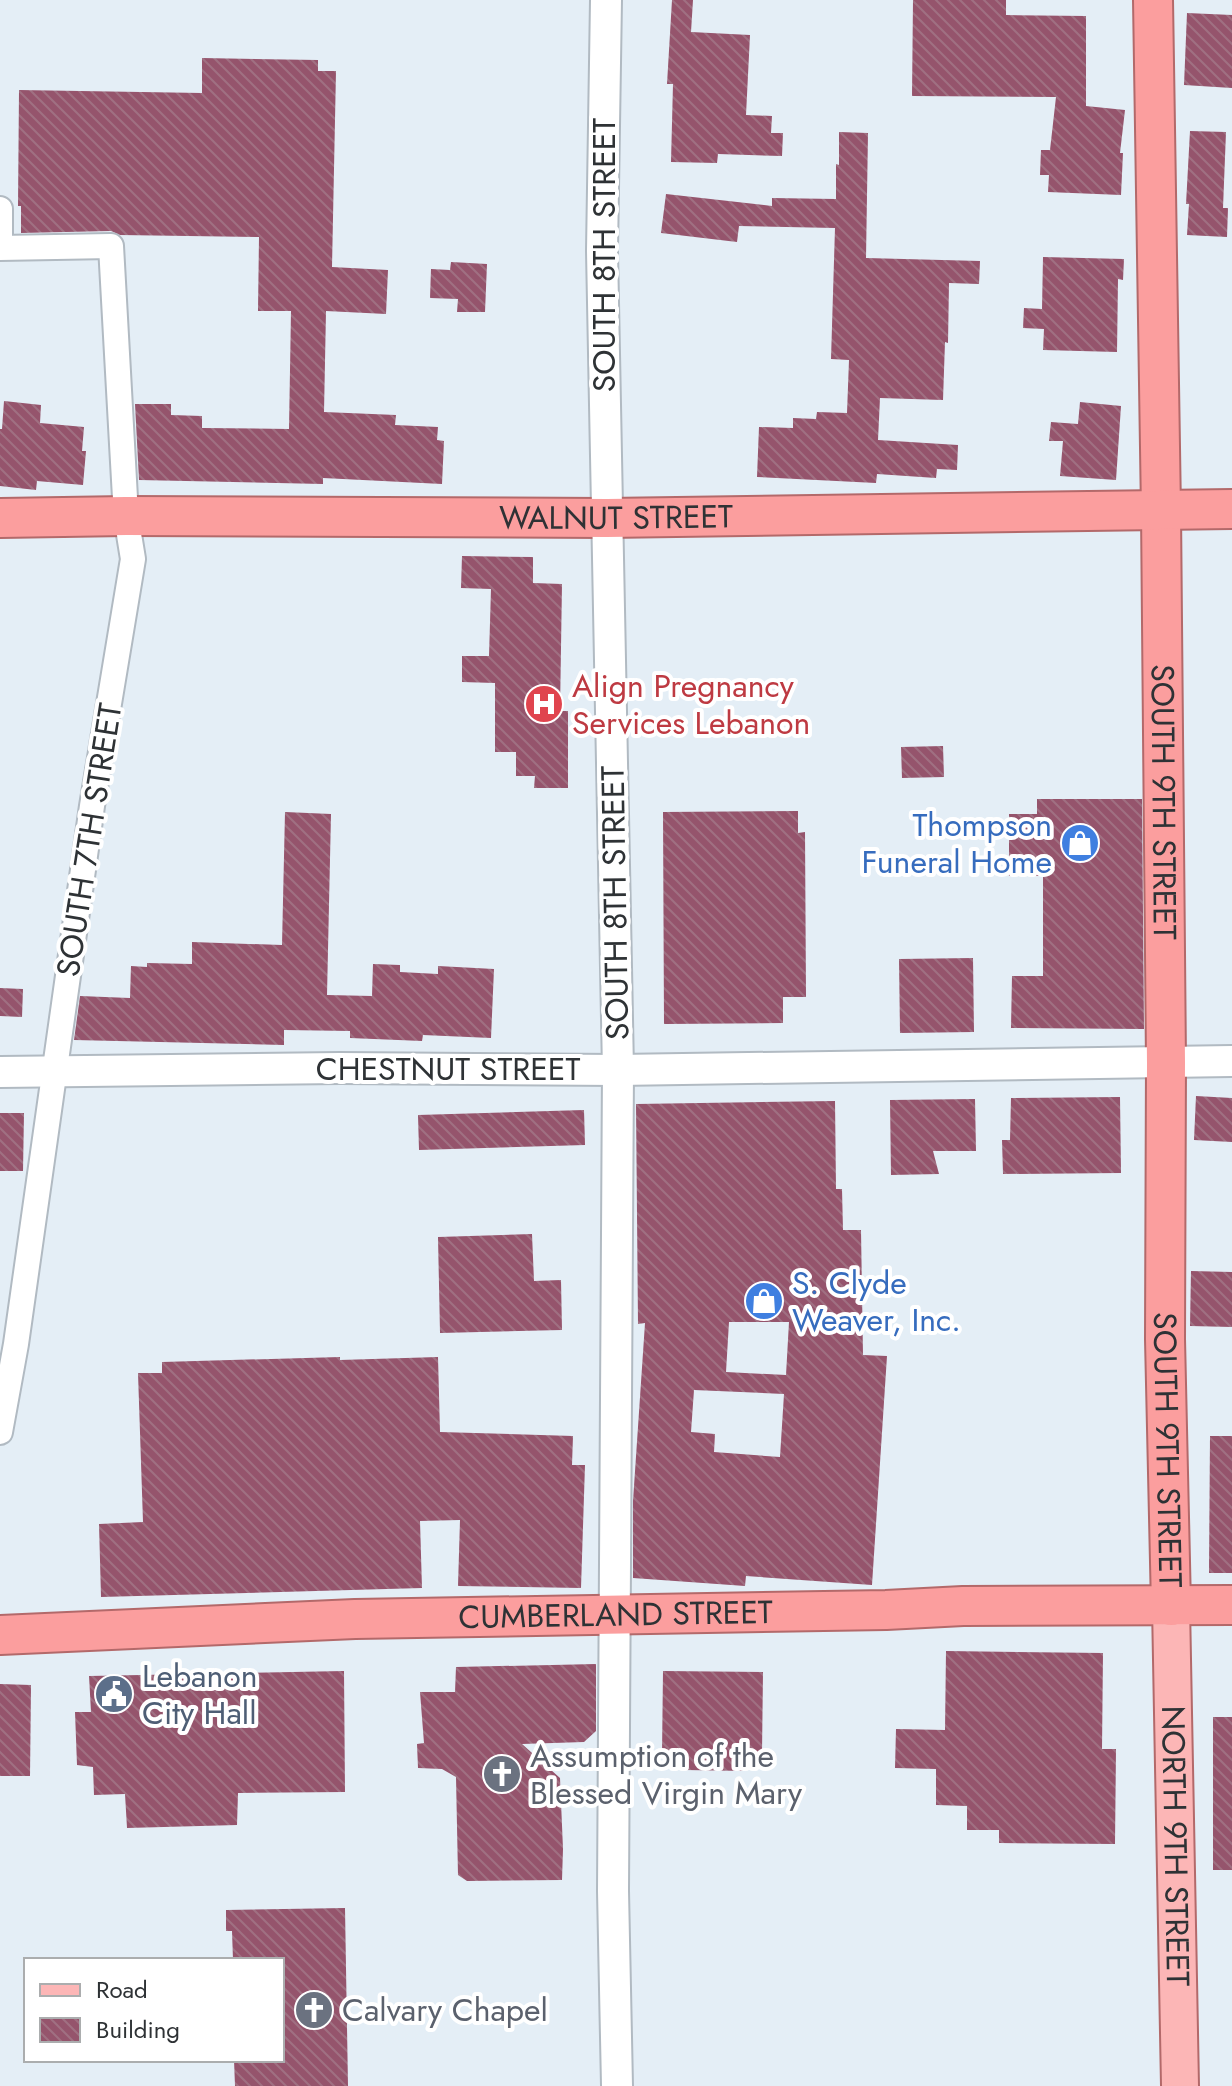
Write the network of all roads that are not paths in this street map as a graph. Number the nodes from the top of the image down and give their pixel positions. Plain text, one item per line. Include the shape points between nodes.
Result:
1 (606, 0) edge
2 (1153, 0) edge
3 (0, 209) edge
4 (0, 248) edge
5 (1232, 509) edge
6 (1161, 511) junction
7 (126, 516) junction
8 (0, 518) edge
9 (607, 518) junction
10 (1232, 1061) edge
11 (1166, 1063) junction
12 (618, 1070) junction
13 (54, 1071) junction
14 (0, 1072) edge
15 (0, 1432) edge
16 (1232, 1605) edge
17 (1171, 1606) junction
18 (615, 1613) junction
19 (0, 1635) edge
20 (617, 2086) edge
21 (1180, 2086) edge

1 - 9 street, SOUTH 8TH STREET via 602,251
2 - 6 highway, SOUTH 9TH STREET
3 - 4 street
4 - 7 street, SOUTH 7TH STREET via 111,246
5 - 6 highway, WALNUT STREET
6 - 9 highway, WALNUT STREET
6 - 11 highway, SOUTH 9TH STREET
7 - 8 highway, WALNUT STREET
7 - 9 highway, WALNUT STREET
7 - 13 street, SOUTH 7TH STREET via 133,559
9 - 12 street, SOUTH 8TH STREET
10 - 11 street, CHESTNUT STREET
11 - 12 street, CHESTNUT STREET
11 - 17 highway, SOUTH 9TH STREET
12 - 13 street, CHESTNUT STREET
12 - 18 street, SOUTH 8TH STREET
13 - 14 street, CHESTNUT STREET
13 - 15 street, SOUTH 7TH STREET
16 - 17 highway, CUMBERLAND STREET
17 - 18 highway, CUMBERLAND STREET
17 - 21 main road, NORTH 9TH STREET
18 - 19 highway, CUMBERLAND STREET
18 - 20 street, SOUTH 8TH STREET

